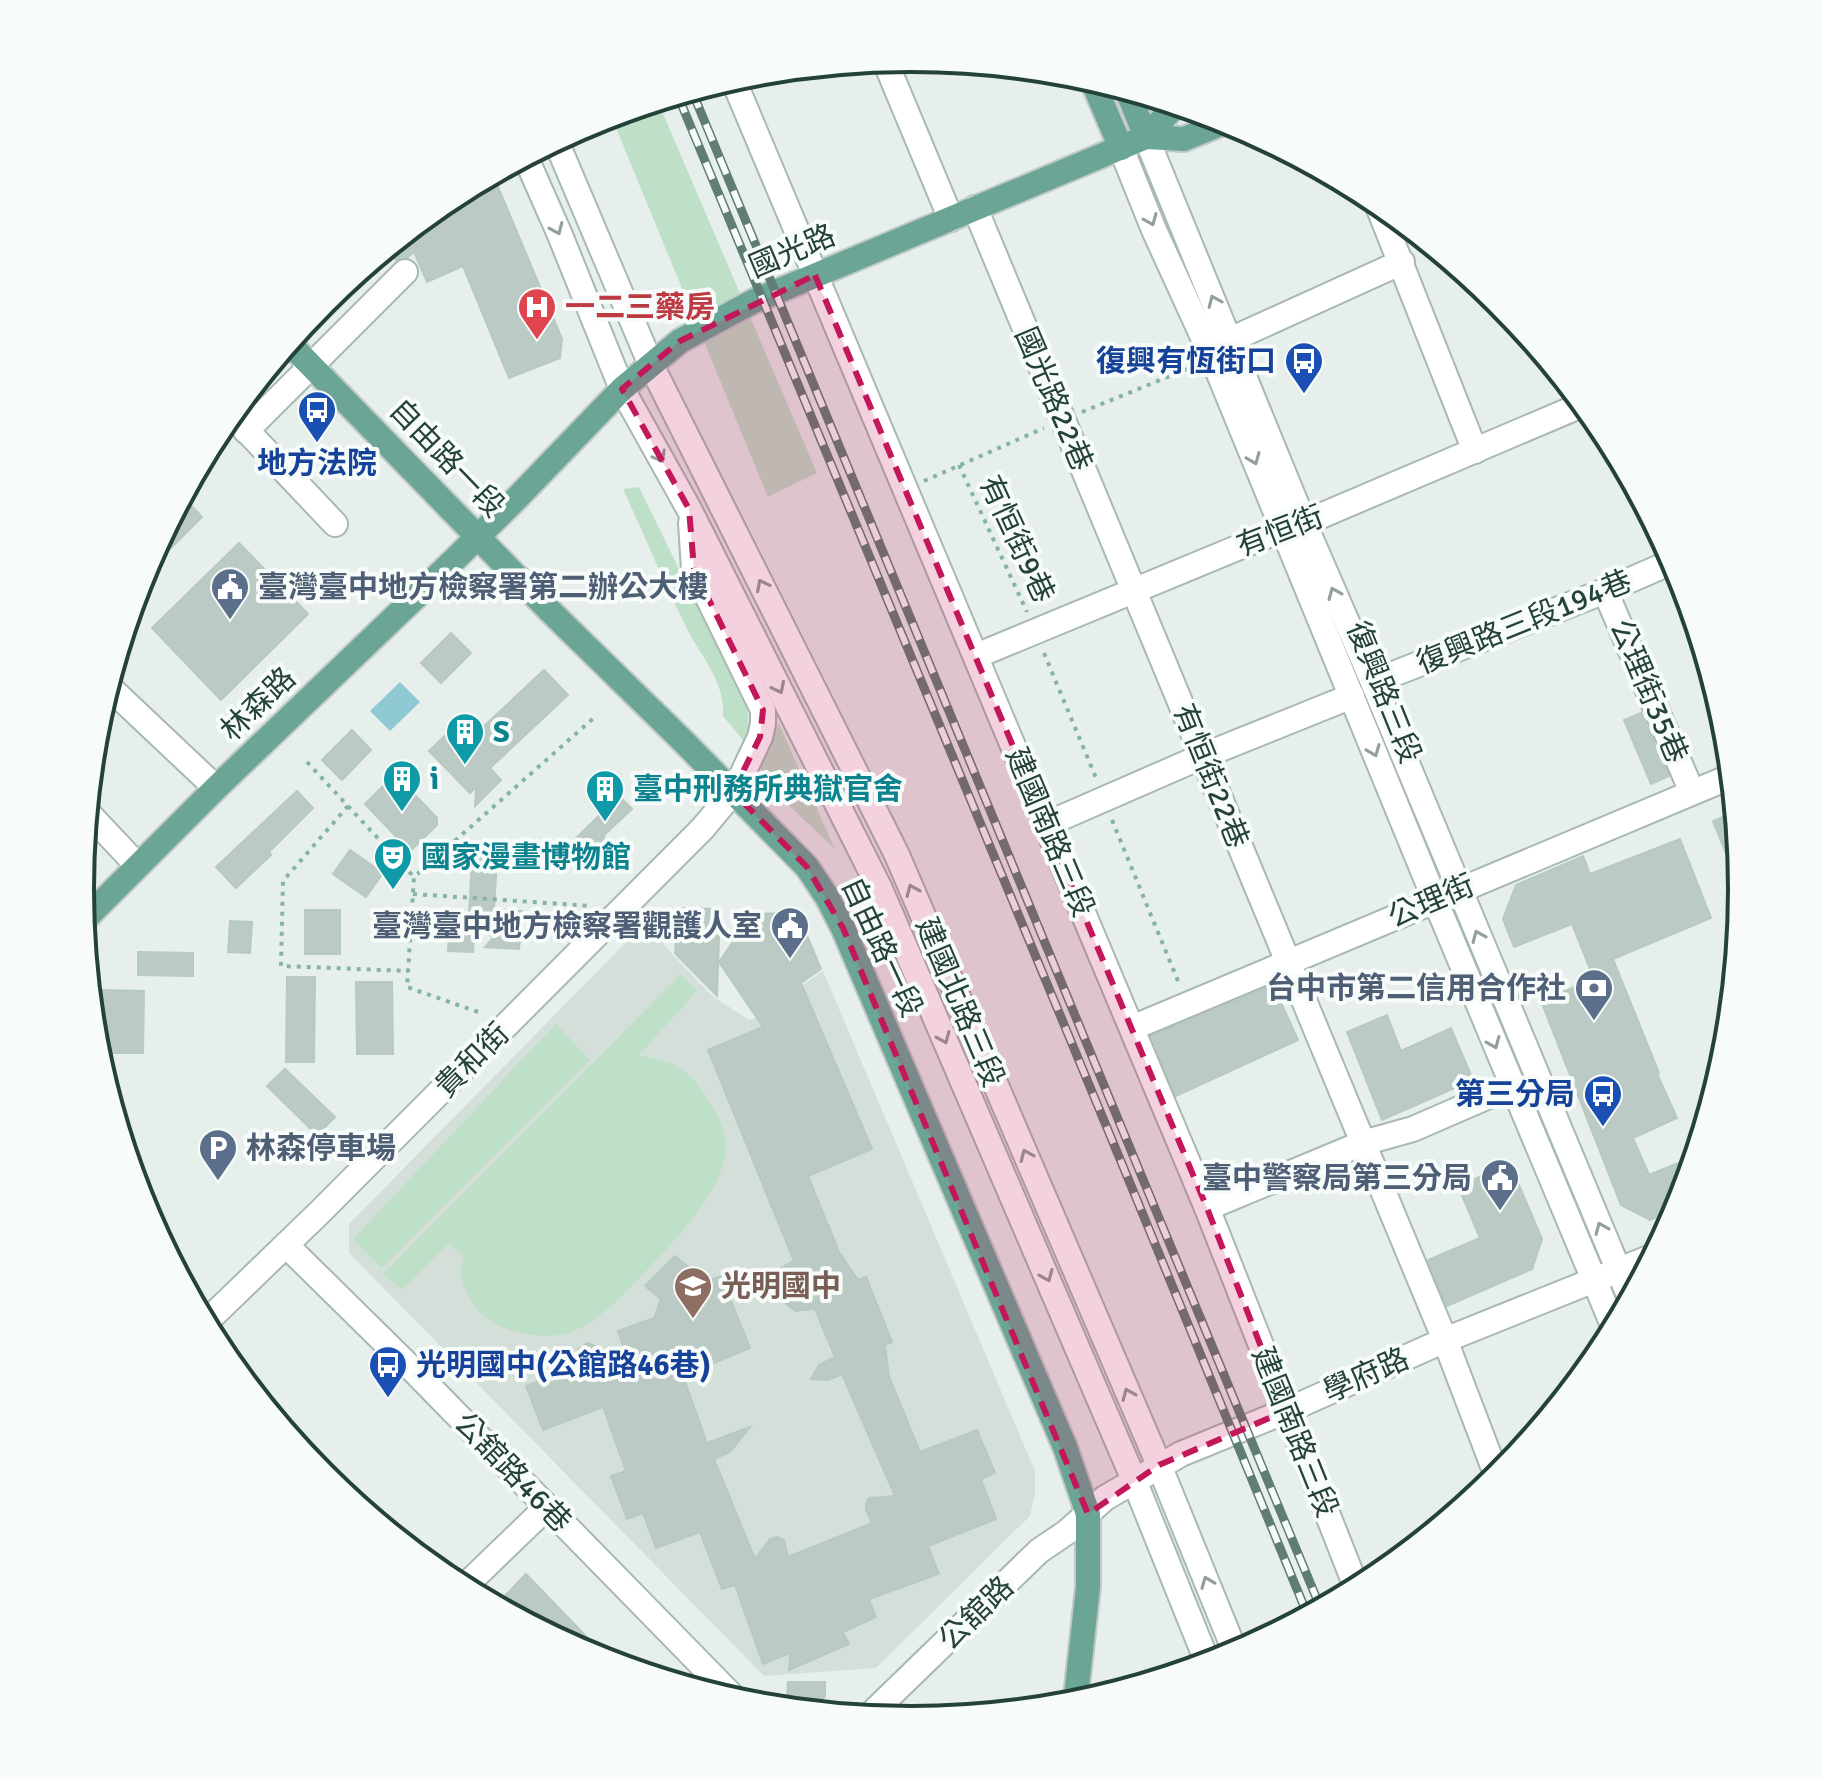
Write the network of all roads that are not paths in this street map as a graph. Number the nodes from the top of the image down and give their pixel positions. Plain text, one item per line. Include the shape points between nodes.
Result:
1 (890, 73) edge
2 (738, 91) edge
3 (1098, 94) edge
4 (1132, 103) edge
5 (1168, 113) edge
6 (1210, 129) edge
7 (1146, 137) junction
8 (1121, 148) junction
9 (560, 151) edge
10 (530, 167) edge
11 (975, 208) junction
12 (951, 219) junction
13 (1386, 224) edge
14 (1402, 262) junction
15 (405, 272) dead end
16 (815, 275) junction
17 (1230, 340) junction
18 (297, 351) edge
19 (651, 365) junction
20 (313, 367) junction
21 (622, 389) junction
22 (1572, 409) edge
23 (243, 420) edge
24 (240, 424) edge
25 (1475, 451) junction
26 (689, 509) junction
27 (335, 524) dead end
28 (1293, 526) junction
29 (478, 535) junction
30 (1662, 566) edge
31 (1135, 590) junction
32 (1605, 591) junction
33 (976, 656) junction
34 (1373, 682) junction
35 (118, 695) edge
36 (1352, 696) junction
37 (1203, 756) junction
38 (1722, 780) edge
39 (216, 788) junction
40 (733, 792) junction
41 (1692, 792) junction
42 (97, 823) edge
43 (1047, 824) junction
44 (137, 865) junction
45 (1459, 889) junction
46 (1435, 900) junction
47 (95, 909) edge
48 (1286, 962) junction
49 (1132, 1028) junction
50 (1512, 1086) junction
51 (1363, 1143) junction
52 (1207, 1208) junction
53 (286, 1245) junction
54 (1639, 1263) edge
55 (1619, 1271) junction
56 (1594, 1281) junction
57 (1625, 1286) edge
58 (214, 1314) edge
59 (1609, 1315) edge
60 (1445, 1340) junction
61 (1286, 1411) junction
62 (1159, 1465) junction
63 (1493, 1465) edge
64 (1134, 1480) junction
65 (547, 1507) junction
66 (1088, 1514) junction
67 (1352, 1577) edge
68 (473, 1579) edge
69 (1231, 1642) edge
70 (1203, 1653) edge
71 (720, 1684) edge
72 (1077, 1690) edge
73 (880, 1706) edge

1 - 12 street
2 - 16 street, 建國南路三段
3 - 8 main road, 復興路三段
4 - 7 main road, 復興路三段
5 - 7 main road, 國光路
6 - 7 main road, 國光路 via 1184,139
7 - 8 main road, 國光路
17 -> 7 street, 復興路三段
8 - 11 main road, 國光路
8 -> 28 street, 復興路三段
9 - 19 street, 建國北路三段
10 -> 21 street, 建國北路三段
11 - 12 main road, 國光路
11 - 31 street, 國光路22巷
12 - 16 main road, 國光路
13 - 14 street
14 - 17 street
14 - 25 street
15 - 20 street
16 - 19 main road, 國光路 via 680,341
16 - 33 street, 建國南路三段
17 - 28 street, 復興路三段
18 - 20 main road, 自由路一段
19 - 21 main road, 國光路
62 -> 19 street, 建國北路三段 via 897,855
20 - 23 street
20 - 29 main road, 自由路一段
21 -> 26 street, 建國北路三段
21 - 29 main road, 國光路
22 - 25 street, 有恒街
24 - 27 street
25 - 28 street, 有恒街
26 - 40 street, 貴和街 via 694,569 763,710 760,737
26 -> 64 street, 建國北路三段 via 880,889
28 - 31 street, 有恒街
34 -> 28 street, 復興路三段
28 - 36 street, 復興路三段
29 - 39 main road, 林森路
29 - 40 main road, 自由路一段
30 - 32 street, 復興路三段194巷
31 - 33 street, 有恒街
31 - 37 street, 有恒街22巷
32 - 34 street, 復興路三段194巷
32 - 41 street, 公理街35巷
33 - 43 street, 建國南路三段
34 - 45 street, 復興路三段
35 - 39 street
36 - 37 street
36 -> 46 street, 復興路三段
37 - 43 street
37 - 48 street, 有恒街22巷
38 - 41 street, 公理街
39 - 44 main road, 林森路
40 - 53 street, 貴和街
40 - 66 main road, 自由路一段 via 807,867 843,928 1065,1447
41 - 45 street, 公理街
42 - 44 street
43 - 49 street, 建國南路三段
44 - 47 main road, 林森路
45 - 46 street, 公理街
55 -> 45 street, 復興路三段
46 - 48 street, 公理街
46 -> 50 street, 復興路三段
48 - 49 street, 公理街
48 - 51 street, 有恒街22巷
49 - 52 street, 建國南路三段
50 - 51 street via 1413,1129
50 - 56 street, 復興路三段
51 - 52 street
51 - 60 street, 有恒街22巷
52 - 61 street, 建國南路三段
53 - 58 street, 貴和街
53 - 65 street, 公舘路46巷
54 - 55 street, 學府路
55 - 56 street, 學府路
55 - 57 street, 復興路三段
56 - 59 street, 復興路三段
56 - 60 street, 學府路
60 - 61 street, 學府路
60 - 63 street, 有恒街22巷
61 - 62 street, 學府路
61 - 67 street, 建國南路三段
62 - 64 street, 學府路
69 -> 62 street, 建國北路三段
64 - 66 street, 學府路
64 - 70 street, 建國北路三段
65 - 68 street
65 - 71 street, 公舘路46巷
66 - 72 main road, 自由路一段 via 1088,1587
66 - 73 street, 公舘路 via 1039,1551

